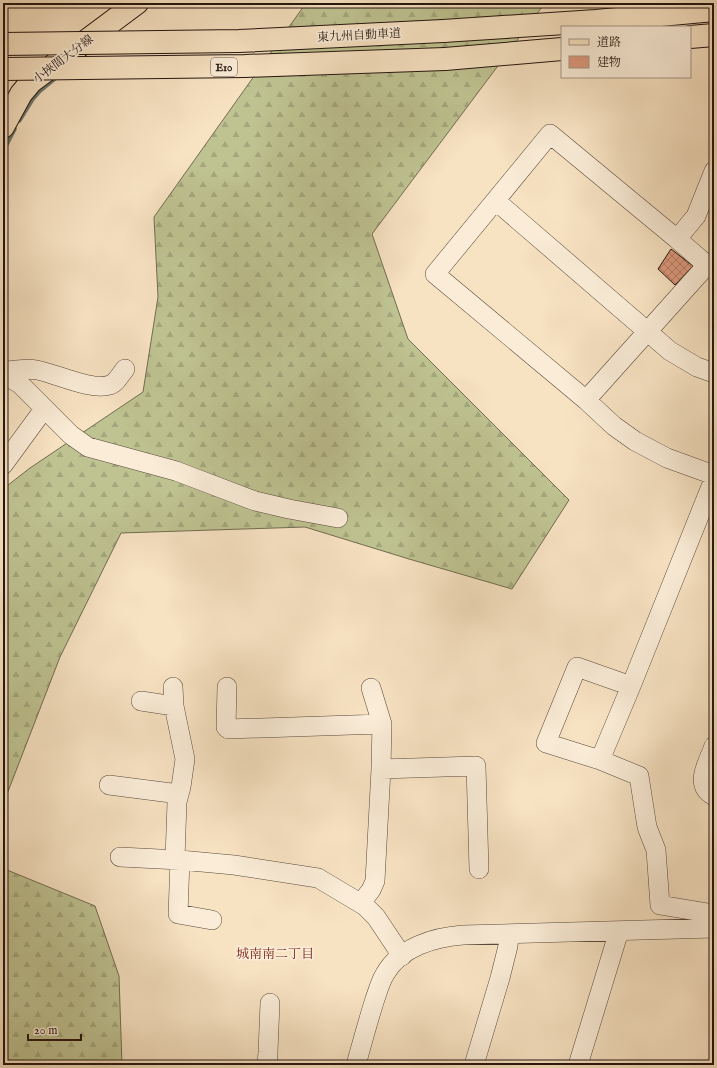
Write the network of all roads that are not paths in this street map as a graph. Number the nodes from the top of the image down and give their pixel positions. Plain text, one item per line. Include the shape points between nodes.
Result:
1 (137, 3) edge
2 (714, 10) edge
3 (714, 35) edge
4 (691, 37) edge
5 (3, 44) edge
6 (561, 49) edge
7 (3, 69) edge
8 (3, 127) edge
9 (714, 171) edge
10 (496, 201) junction
11 (677, 239) junction
12 (648, 331) junction
13 (125, 369) dead end
14 (3, 373) edge
15 (714, 373) edge
16 (586, 400) junction
17 (44, 409) junction
18 (3, 465) edge
19 (714, 475) edge
20 (714, 479) edge
21 (338, 518) dead end
22 (631, 686) junction
23 (173, 687) dead end
24 (227, 687) dead end
25 (371, 688) dead end
26 (141, 700) dead end
27 (174, 706) junction
28 (382, 724) junction
29 (714, 746) edge
30 (600, 760) junction
31 (381, 769) junction
32 (109, 784) dead end
33 (179, 794) junction
34 (714, 796) edge
35 (120, 857) dead end
36 (177, 860) junction
37 (480, 869) dead end
38 (361, 903) junction
39 (714, 914) edge
40 (212, 920) dead end
41 (714, 928) edge
42 (619, 931) junction
43 (508, 935) junction
44 (402, 956) junction
45 (270, 1003) dead end
46 (267, 1065) edge
47 (356, 1065) edge
48 (474, 1065) edge
49 (578, 1065) edge

1 - 8 main road, 小挾間大分線 via 31,82 21,94
2 - 5 main road, 東九州自動車道 / E10, bridge via 596,21 239,41
3 - 4 main road
6 - 7 main road, E10, bridge via 445,59 245,66
9 - 11 street via 696,216
10 - 11 street via 550,134
10 - 12 street
10 - 16 street via 435,274
11 - 12 street via 707,266
12 - 15 street via 670,351 697,367
12 - 16 street
13 - 14 street via 111,385 102,386 81,383 36,370 22,369
14 - 17 street via 20,384
16 - 19 street via 614,426 636,441 667,458
17 - 18 street
17 - 21 street via 70,435 88,447 176,471 255,501
20 - 22 street
22 - 30 street
22 - 30 street via 577,667 546,743
23 - 27 street
24 - 28 street via 228,729
25 - 28 street
26 - 27 street
27 - 33 street via 185,759
28 - 31 street
29 - 34 street via 702,778 703,786
30 - 39 street via 639,776 647,827 656,850 660,906
31 - 37 street via 476,766
31 - 38 street via 375,881
32 - 33 street
33 - 36 street
35 - 36 street
36 - 38 street via 234,865 314,877
36 - 40 street via 178,914
38 - 44 street via 376,917
41 - 42 street
42 - 43 street
42 - 49 street
43 - 44 street via 440,938 414,948
43 - 48 street via 508,946 500,978
44 - 47 street via 386,972 380,984
45 - 46 street

